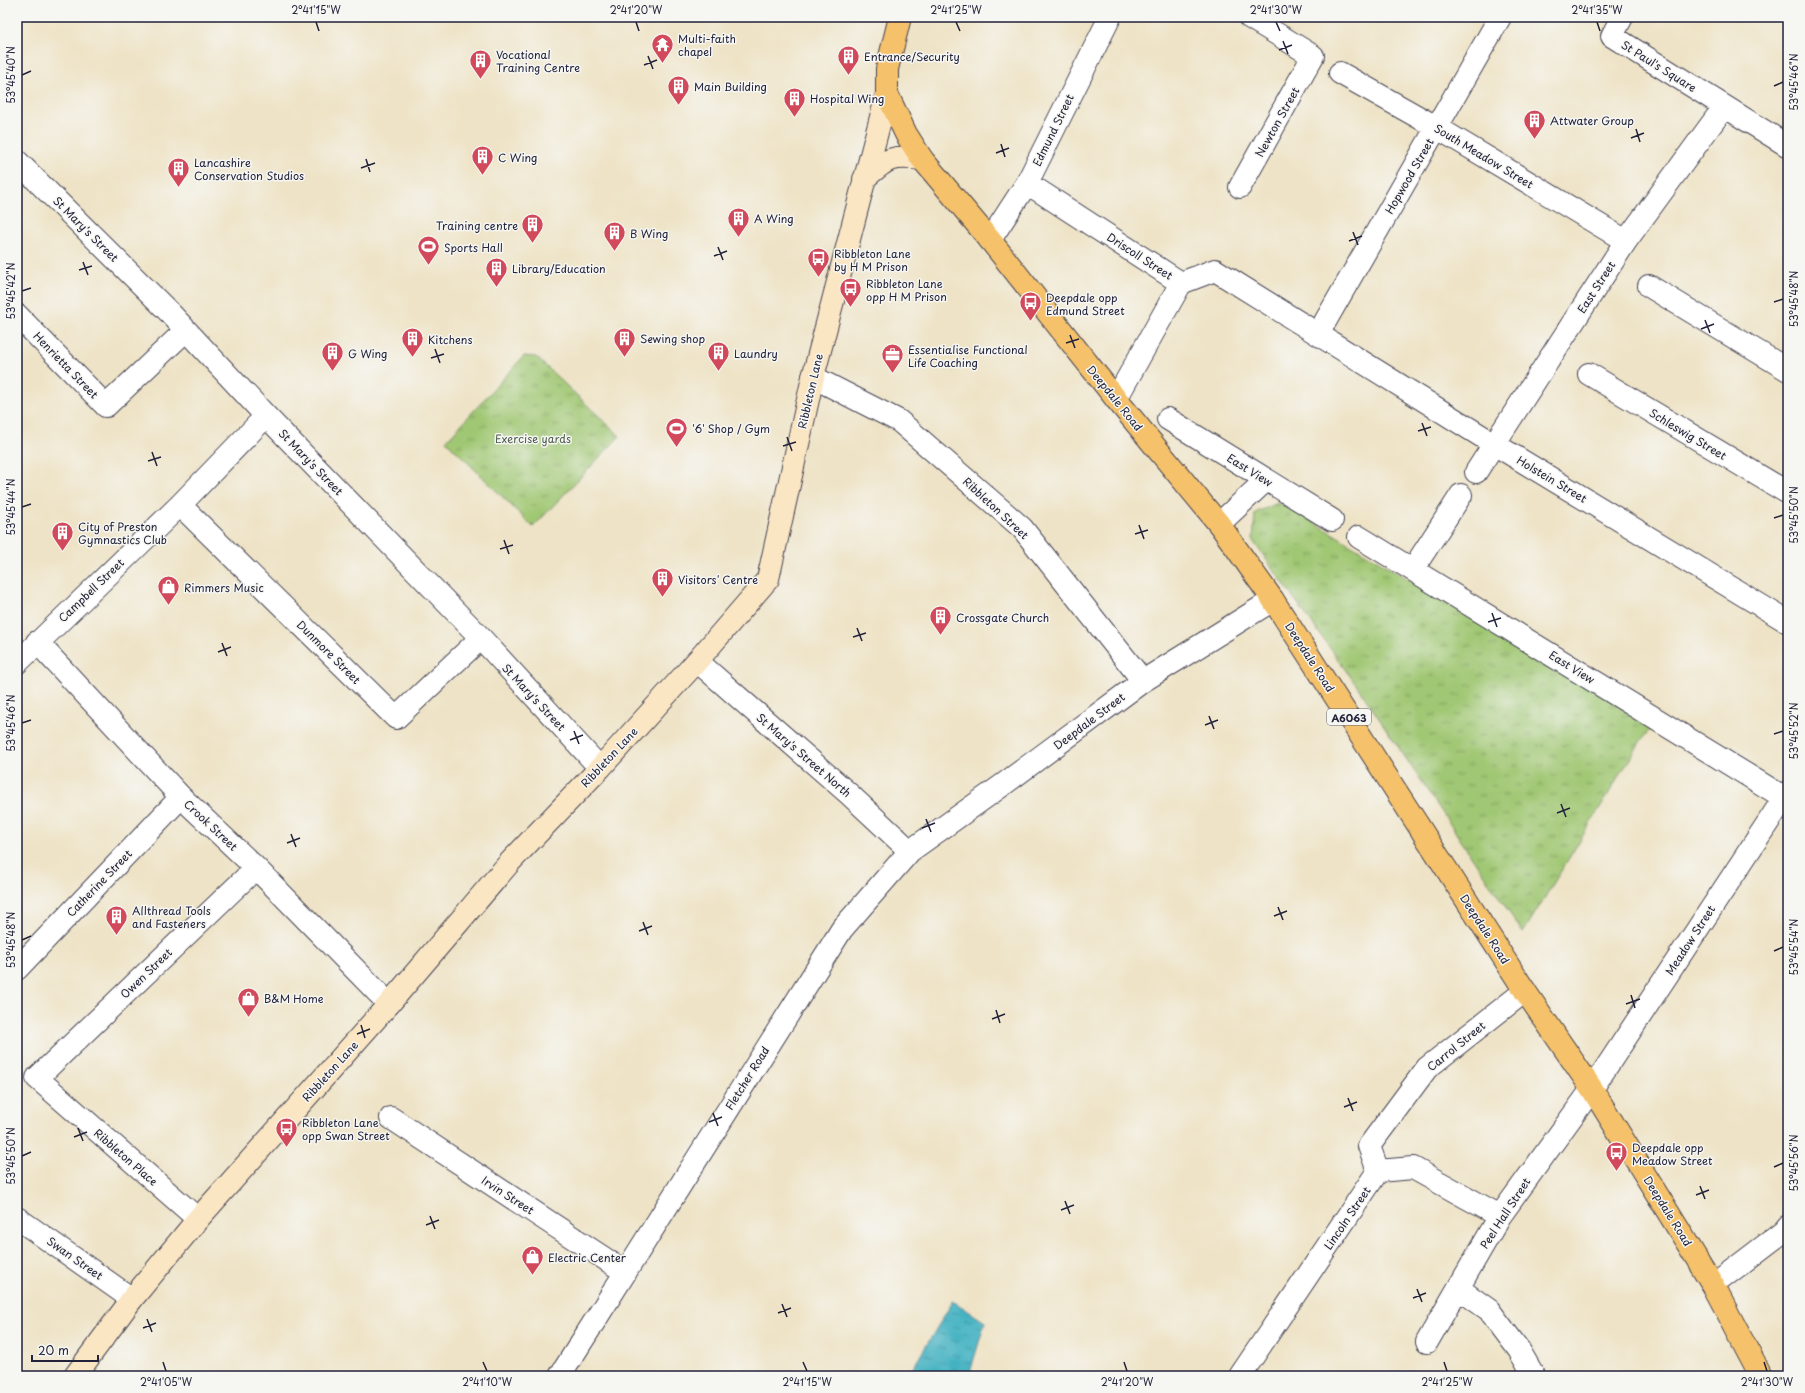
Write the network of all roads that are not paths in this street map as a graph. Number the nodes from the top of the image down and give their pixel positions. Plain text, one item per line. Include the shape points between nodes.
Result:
1 (900, 17) edge
2 (1110, 17) edge
3 (1249, 17) edge
4 (1500, 17) edge
5 (1622, 17) edge
6 (1340, 73) dead end
7 (887, 94) junction
8 (1724, 107) junction
9 (1436, 127) junction
10 (1788, 146) edge
11 (922, 159) junction
12 (17, 161) edge
13 (864, 179) junction
14 (1027, 182) junction
15 (1240, 187) dead end
16 (990, 240) junction
17 (1626, 241) junction
18 (1181, 283) junction
19 (1649, 286) dead end
20 (17, 315) edge
21 (185, 331) junction
22 (1318, 334) junction
23 (1788, 370) edge
24 (1589, 374) dead end
25 (813, 377) junction
26 (1116, 399) junction
27 (266, 416) junction
28 (1168, 419) dead end
29 (1494, 444) junction
30 (1476, 472) dead end
31 (1266, 480) junction
32 (1788, 493) edge
33 (1461, 495) dead end
34 (180, 505) junction
35 (1332, 520) dead end
36 (1219, 524) junction
37 (1359, 537) dead end
38 (1412, 569) junction
39 (1273, 600) junction
40 (1788, 622) edge
41 (481, 638) junction
42 (37, 642) junction
43 (696, 661) junction
44 (17, 663) edge
45 (1143, 680) junction
46 (600, 768) junction
47 (181, 797) junction
48 (1787, 797) edge
49 (910, 850) junction
50 (256, 868) junction
51 (17, 969) edge
52 (1525, 991) junction
53 (389, 1004) junction
54 (37, 1078) joint
55 (1592, 1089) junction
56 (391, 1118) dead end
57 (1378, 1171) junction
58 (1500, 1216) junction
59 (17, 1218) edge
60 (198, 1219) junction
61 (1788, 1226) edge
62 (625, 1272) junction
63 (1713, 1285) junction
64 (1458, 1288) junction
65 (132, 1299) junction
66 (1427, 1342) dead end
67 (75, 1376) edge
68 (560, 1376) edge
69 (1240, 1376) edge
70 (1534, 1376) edge
71 (1761, 1376) edge

1 - 7 main road, Ribbleton Lane / A6063 via 887,70
2 - 14 street, Edmund Street
3 - 15 street, Newton Street via 1313,56
4 - 9 street, Hopwood Street
5 - 8 street, St Paul's Square via 1612,36
6 - 9 street, South Meadow Street
7 - 11 main road, Deepdale Road / A6063 via 906,134
7 - 13 main road, Ribbleton Lane
8 - 10 street
8 - 17 street, East Street
9 - 17 street, South Meadow Street
9 - 22 street, Hopwood Street
11 - 13 main road via 901,156 892,158
11 - 16 main road, Deepdale Road / A6063
12 - 21 street, St Mary's Street
13 - 25 main road, Ribbleton Lane
14 - 16 street, Edmund Street
14 - 18 street, Driscoll Street
16 - 26 main road, Deepdale Road / A6063
17 - 29 street, East Street
18 - 22 street, Driscoll Street via 1215,270
18 - 26 street
19 - 23 street
20 - 21 street, Henrietta Street via 106,406
21 - 27 street, St Mary's Street
22 - 29 street, Holstein Street
24 - 32 street, Schleswig Street
25 - 43 main road, Ribbleton Lane via 768,579
25 - 45 street, Ribbleton Street via 899,421 1022,528
26 - 36 main road, Deepdale Road / A6063
27 - 34 street, Campbell Street
27 - 41 street, St Mary's Street
28 - 31 street, East View
29 - 30 street, East Street
29 - 40 street, Holstein Street
31 - 35 street, East View
31 - 36 street
33 - 38 street
34 - 41 street, Dunmore Street via 396,718
34 - 42 street, Campbell Street
36 - 39 main road, Deepdale Road / A6063
37 - 38 street, East View
38 - 48 street, East View
39 - 45 street, Deepdale Street
39 - 52 main road, Deepdale Road / A6063
41 - 46 street, St Mary's Street
42 - 44 street, Campbell Street
42 - 47 street, Crook Street
43 - 46 main road, Ribbleton Lane
43 - 49 street, St Mary's Street North
45 - 49 street, Deepdale Street via 1004,784
46 - 53 main road, Ribbleton Lane via 510,862
47 - 50 street, Crook Street
47 - 51 street, Catherine Street
48 - 55 street, Meadow Street
49 - 62 street, Fletcher Road via 842,929
50 - 53 street, Crook Street
50 - 54 street, Owen Street
52 - 55 main road, Deepdale Road / A6063
52 - 57 street, Carrol Street via 1427,1068 1369,1146
53 - 60 main road, Ribbleton Lane
54 - 60 street, Ribbleton Place
55 - 58 street, Peel Hall Street
55 - 63 main road, Deepdale Road / A6063
56 - 62 street, Irvin Street
57 - 58 street via 1413,1168
57 - 69 street, Lincoln Street
58 - 64 street, Peel Hall Street
59 - 65 street, Swan Street
60 - 65 main road, Ribbleton Lane
61 - 63 street
62 - 68 street, Fletcher Road
63 - 71 main road, Deepdale Road / A6063
64 - 66 street, Peel Hall Street
64 - 70 street via 1489,1310 1519,1350
65 - 67 main road, Ribbleton Lane

